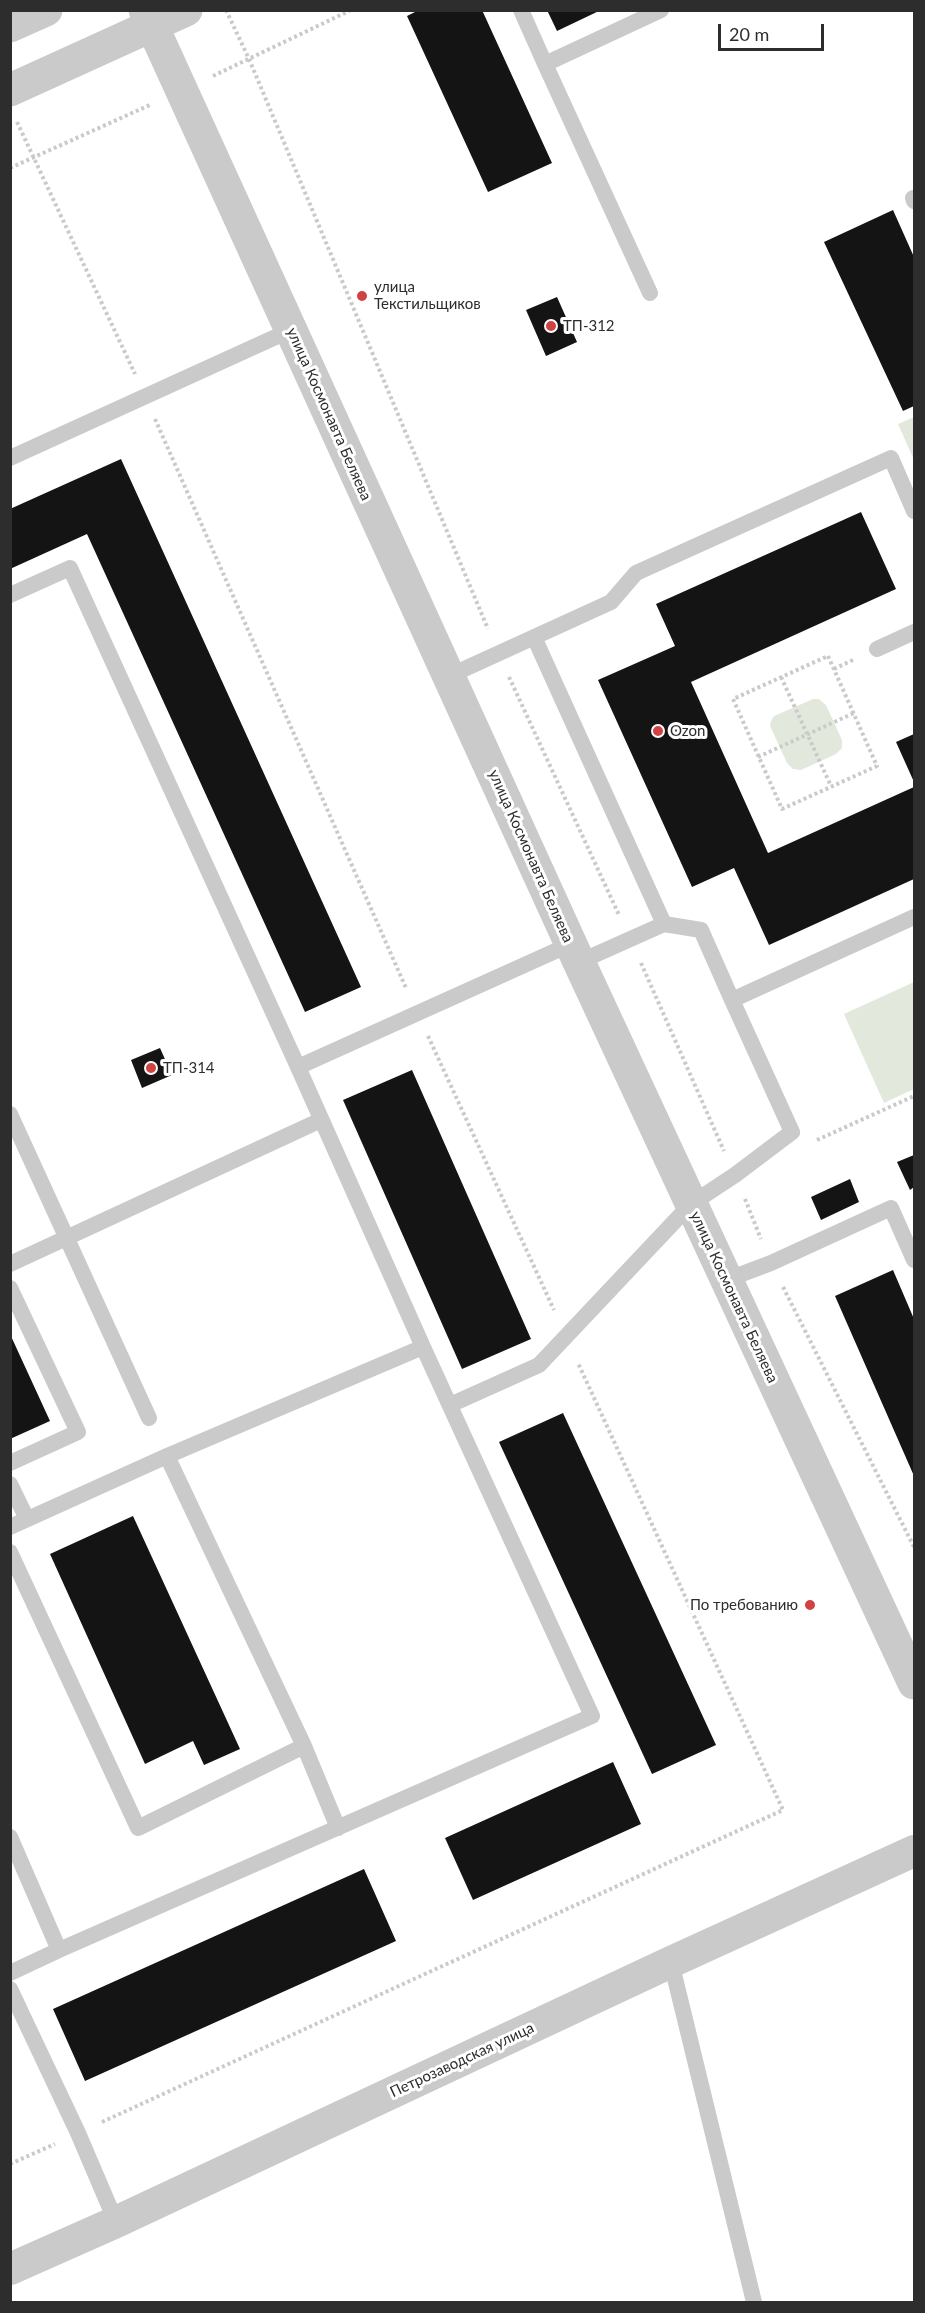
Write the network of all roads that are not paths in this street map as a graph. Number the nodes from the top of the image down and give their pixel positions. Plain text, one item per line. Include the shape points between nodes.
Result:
1 (46, 10) edge
2 (186, 10) edge
3 (521, 10) edge
4 (661, 10) edge
5 (149, 18) edge
6 (10, 26) edge
7 (545, 64) junction
8 (10, 90) edge
9 (650, 293) dead end
10 (291, 330) junction
11 (10, 458) edge
12 (915, 511) edge
13 (10, 595) edge
14 (915, 632) edge
15 (534, 638) junction
16 (877, 649) dead end
17 (449, 676) junction
18 (915, 917) edge
19 (664, 924) junction
20 (575, 953) junction
21 (732, 1000) junction
22 (298, 1067) junction
23 (10, 1114) edge
24 (321, 1120) junction
25 (691, 1204) junction
26 (67, 1238) junction
27 (915, 1260) edge
28 (10, 1264) edge
29 (726, 1280) junction
30 (10, 1288) edge
31 (16, 1314) edge
32 (423, 1347) junction
33 (450, 1405) junction
34 (150, 1418) dead end
35 (167, 1456) junction
36 (10, 1463) edge
37 (10, 1484) edge
38 (27, 1519) junction
39 (10, 1527) edge
40 (10, 1552) edge
41 (915, 1683) edge
42 (304, 1746) junction
43 (338, 1828) junction
44 (10, 1837) edge
45 (915, 1851) edge
46 (60, 1950) junction
47 (671, 1962) junction
48 (10, 1973) edge
49 (10, 1989) edge
50 (116, 2222) junction
51 (10, 2269) edge
52 (754, 2302) edge

1 - 6 street
2 - 5 street
3 - 7 lane
4 - 7 lane
5 - 8 street
5 - 10 street, улица Космонавта Беляева
7 - 9 lane
10 - 11 lane
10 - 17 street, улица Космонавта Беляева
12 - 15 lane via 891,458 636,573 611,602
13 - 22 lane via 70,568
14 - 16 lane
15 - 17 lane
15 - 19 lane
17 - 20 street, улица Космонавта Беляева
18 - 21 lane
19 - 20 lane via 631,939
19 - 21 lane via 701,930
20 - 22 lane
20 - 25 street, улица Космонавта Беляева
21 - 25 lane via 792,1132
22 - 24 lane
23 - 26 lane
24 - 26 lane
24 - 32 lane
25 - 29 street, улица Космонавта Беляева
25 - 33 lane via 539,1365
26 - 28 lane
26 - 34 lane
27 - 29 lane via 891,1208
29 - 41 street, улица Космонавта Беляева
30 - 31 lane
31 - 36 lane via 78,1432
32 - 33 lane
32 - 35 lane
33 - 43 lane via 592,1716
35 - 38 lane
35 - 42 lane
37 - 38 lane
38 - 39 lane
40 - 42 lane via 138,1828
42 - 43 lane
43 - 46 lane
44 - 46 lane
45 - 47 street, Петрозаводская улица
46 - 48 lane
47 - 50 street, Петрозаводская улица
47 - 52 lane
49 - 50 lane
50 - 51 street, Петрозаводская улица

